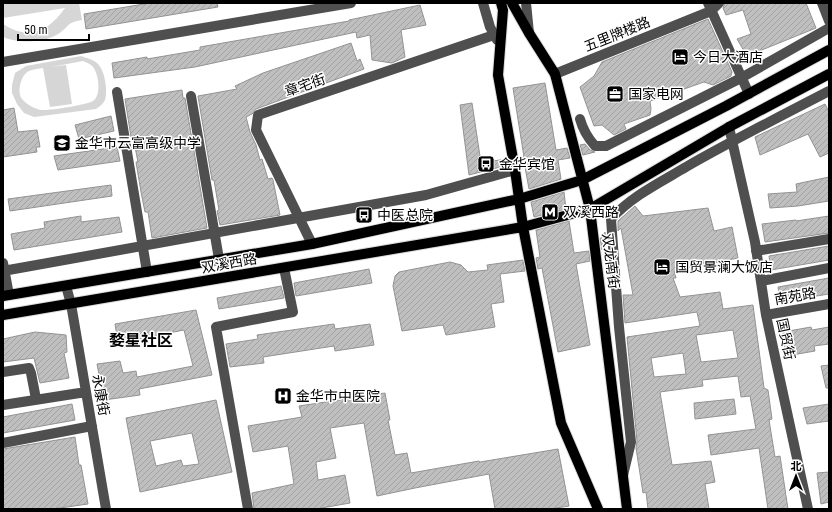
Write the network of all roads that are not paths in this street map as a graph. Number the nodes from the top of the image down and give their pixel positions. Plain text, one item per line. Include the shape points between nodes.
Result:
1 (351, 3) edge
2 (483, 3) edge
3 (526, 3) edge
4 (719, 3) edge
5 (822, 3) edge
6 (513, 5) edge
7 (502, 6) edge
8 (709, 7) edge
9 (829, 21) edge
10 (829, 28) edge
11 (529, 33) junction
12 (494, 35) junction
13 (501, 46) junction
14 (829, 50) edge
15 (3, 62) edge
16 (555, 74) junction
17 (826, 75) edge
18 (741, 78) junction
19 (829, 90) edge
20 (117, 92) dead end
21 (749, 94) junction
22 (192, 96) dead end
23 (580, 119) dead end
24 (729, 127) junction
25 (732, 141) junction
26 (515, 170) junction
27 (582, 180) junction
28 (518, 199) junction
29 (590, 209) junction
30 (299, 218) junction
31 (523, 227) junction
32 (215, 233) junction
33 (829, 239) edge
34 (312, 244) junction
35 (143, 246) junction
36 (756, 251) junction
37 (219, 259) junction
38 (4, 268) edge
39 (284, 268) junction
40 (829, 268) edge
41 (147, 272) junction
42 (761, 281) junction
43 (66, 286) junction
44 (6, 296) edge
45 (71, 304) junction
46 (829, 304) edge
47 (3, 315) edge
48 (766, 315) junction
49 (3, 372) edge
50 (86, 392) junction
51 (36, 399) junction
52 (3, 405) edge
53 (92, 426) junction
54 (3, 443) edge
55 (623, 475) junction
56 (106, 509) edge
57 (248, 509) edge
58 (598, 509) edge
59 (627, 509) edge
60 (808, 509) edge

1 - 15 street
2 - 12 street
3 - 11 street
4 - 8 street, 五里牌楼路
5 - 9 street
6 - 11 main road, 双龙南街
7 - 13 main road
8 - 16 street, 五里牌楼路
8 - 18 street
10 - 18 street
11 - 16 main road, 双龙南街
12 - 13 street
12 - 30 street, 章宅街 via 258,116 256,130
13 - 26 main road via 498,75
14 - 21 main road, 双溪西路
16 - 27 main road, 双龙南街
17 - 19 street
17 - 24 main road, 双溪西路
18 - 21 street
18 - 23 street via 606,146 595,146 584,133
19 - 25 street
20 - 35 street
21 - 27 main road, 双溪西路
22 - 32 street
24 - 25 street, 国贸街
24 - 29 main road, 双溪西路
25 - 36 street, 国贸街
25 - 55 street via 640,194 611,219 631,442
26 - 28 main road
26 - 30 street via 426,195
27 - 28 main road, 双溪西路
27 - 29 main road, 双龙南街
28 - 31 main road
28 - 34 main road, 双溪西路
29 - 31 main road, 双溪西路
29 - 55 main road, 双龙南街
30 - 32 street
30 - 34 street, 章宅街
31 - 39 main road, 双溪西路
31 - 58 main road via 562,423
32 - 35 street
32 - 37 street
33 - 36 street
34 - 37 main road, 双溪西路
35 - 38 street
35 - 41 street
36 - 42 street, 国贸街
37 - 41 main road, 双溪西路
38 - 44 street
39 - 45 main road, 双溪西路
39 - 57 street via 293,312 216,327
40 - 42 street
41 - 43 main road, 双溪西路
42 - 48 street, 国贸街
43 - 44 main road, 双溪西路
43 - 45 street, 永康街
45 - 47 main road, 双溪西路
45 - 50 street, 永康街
46 - 48 street, 南苑路
48 - 60 street, 国贸街
49 - 51 street via 29,368
50 - 51 street
50 - 53 street, 永康街
51 - 52 street
53 - 54 street
53 - 56 street, 永康街
55 - 59 main road, 双龙南街

